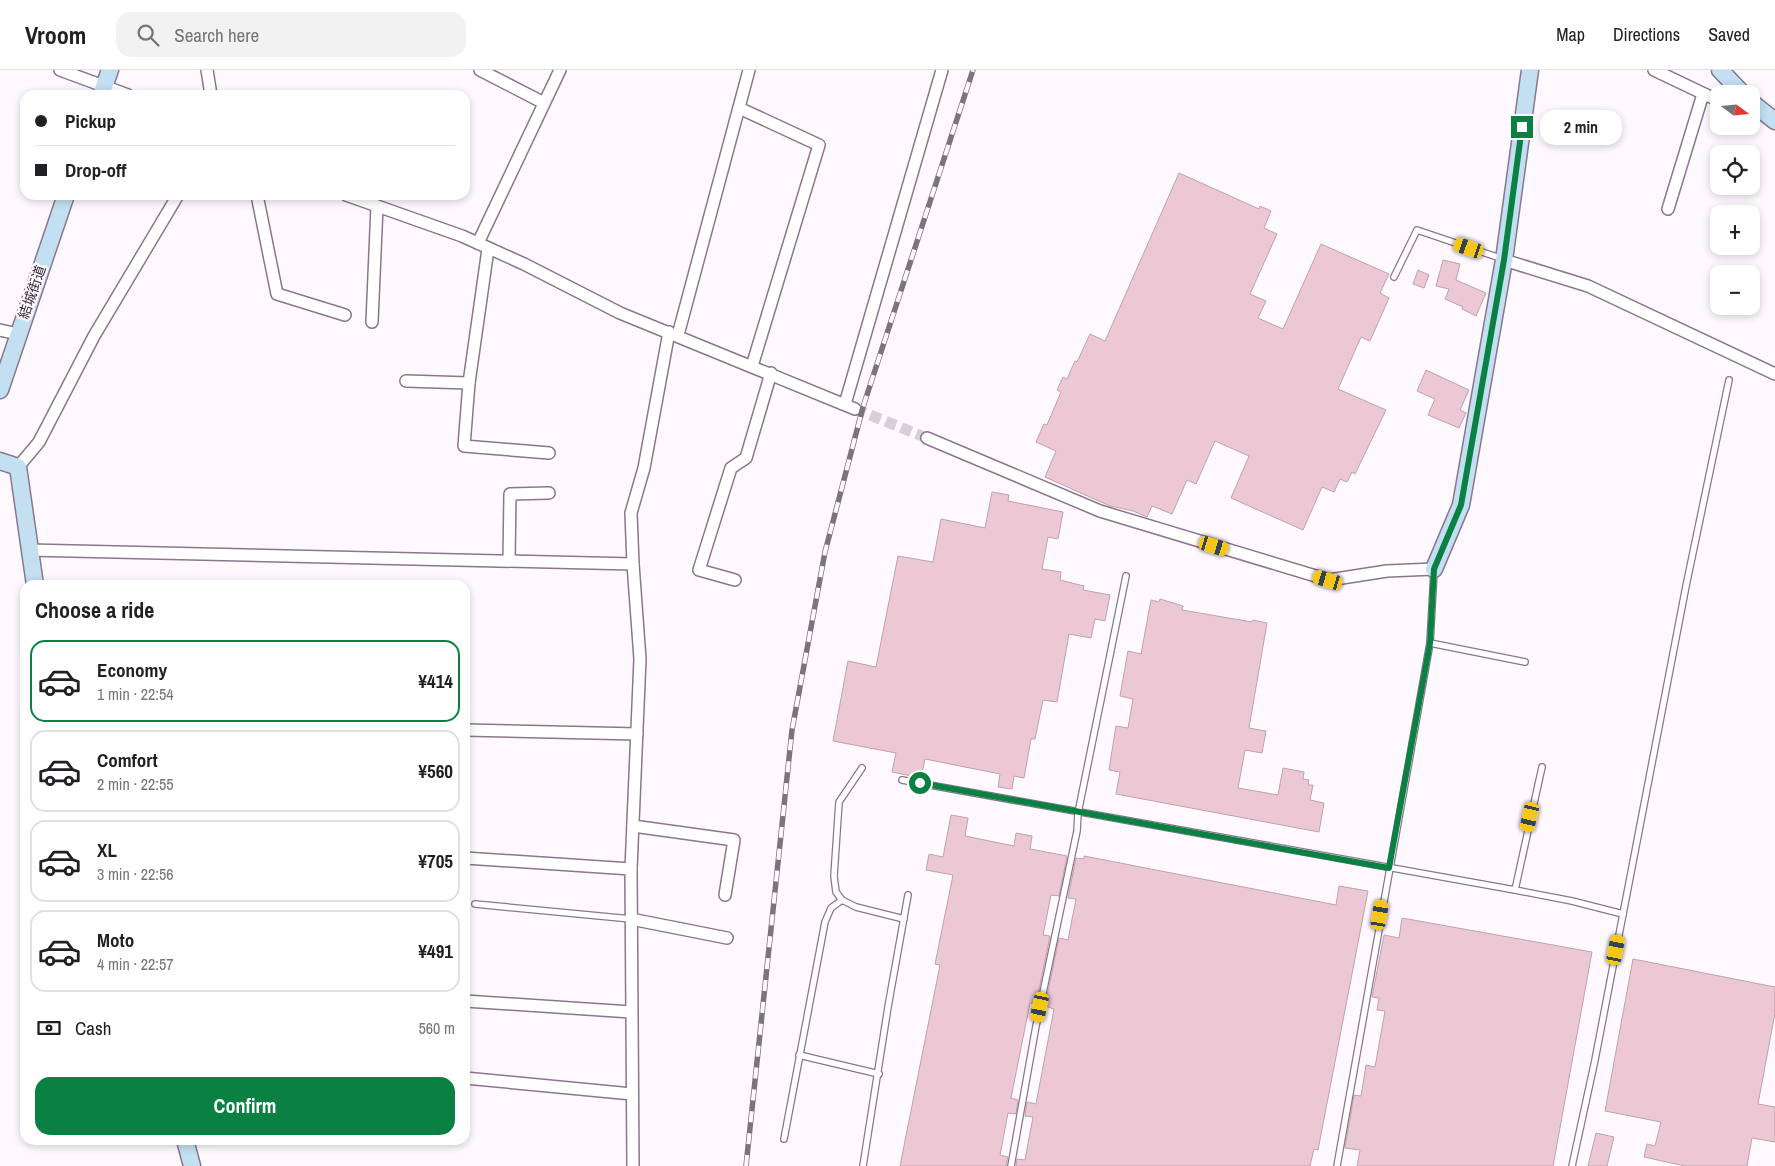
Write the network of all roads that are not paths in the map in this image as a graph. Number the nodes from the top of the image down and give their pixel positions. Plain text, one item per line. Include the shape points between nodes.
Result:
1 (60, 70) edge
2 (207, 70) edge
3 (480, 70) edge
4 (560, 70) edge
5 (749, 70) edge
6 (942, 70) edge
7 (1530, 70) edge
8 (1654, 70) edge
9 (1720, 70) edge
10 (105, 83) edge
11 (1734, 85) edge
12 (118, 90) edge
13 (210, 90) edge
14 (1703, 94) junction
15 (1710, 97) edge
16 (544, 103) junction
17 (739, 108) junction
18 (1760, 111) edge
19 (1775, 121) edge
20 (64, 200) edge
21 (175, 200) edge
22 (258, 200) edge
23 (361, 200) edge
24 (378, 206) junction
25 (1668, 209) dead end
26 (483, 246) junction
27 (1504, 260) junction
28 (1394, 277) dead end
29 (345, 315) dead end
30 (372, 322) dead end
31 (0, 330) edge
32 (674, 333) junction
33 (18, 334) junction
34 (752, 366) junction
35 (771, 373) junction
36 (1775, 374) edge
37 (1729, 380) dead end
38 (406, 381) dead end
39 (469, 383) junction
40 (0, 390) edge
41 (927, 438) tunnel mouth
42 (549, 453) dead end
43 (0, 461) edge
44 (18, 467) junction
45 (549, 493) dead end
46 (29, 550) junction
47 (509, 561) junction
48 (632, 564) junction
49 (1434, 569) junction
50 (1126, 576) dead end
51 (34, 580) edge
52 (736, 580) dead end
53 (1430, 643) junction
54 (1525, 662) dead end
55 (470, 730) edge
56 (637, 734) junction
57 (1542, 767) dead end
58 (862, 768) dead end
59 (902, 780) dead end
60 (1078, 813) junction
61 (633, 826) junction
62 (470, 858) edge
63 (1389, 868) junction
64 (632, 870) junction
65 (1515, 890) junction
66 (725, 895) dead end
67 (908, 895) dead end
68 (842, 900) junction
69 (476, 904) dead end
70 (1623, 914) junction
71 (631, 919) junction
72 (904, 919) junction
73 (728, 938) dead end
74 (470, 1001) edge
75 (631, 1012) junction
76 (799, 1055) junction
77 (879, 1074) junction
78 (470, 1078) edge
79 (632, 1094) junction
80 (784, 1139) dead end
81 (187, 1145) edge
82 (192, 1166) edge
83 (633, 1166) edge
84 (864, 1166) edge
85 (1011, 1166) edge
86 (1337, 1166) edge
87 (1572, 1166) edge

1 - 10 street
2 - 13 street
3 - 16 street
4 - 16 street
5 - 17 street
6 - 35 street via 850,406
7 - 27 street
8 - 14 street
9 - 11 street
10 - 12 street
14 - 15 street
14 - 25 street
16 - 26 street
17 - 32 street
17 - 34 street via 819,145
18 - 19 street
20 - 33 street, 結城街道
21 - 44 street via 94,336 39,442
22 - 29 street via 277,294
23 - 24 street
24 - 26 street
24 - 30 street
26 - 32 street via 620,313
26 - 39 street
27 - 28 lane via 1417,230
27 - 36 street via 1588,286
27 - 49 street via 1461,505
31 - 33 street
32 - 34 street
32 - 48 street via 631,513
33 - 40 street, 結城街道
34 - 35 street
35 - 52 street via 746,458 731,468 699,570
37 - 70 lane
38 - 39 street
39 - 42 street via 464,446
41 - 49 street via 1100,511 1328,580 1387,571
43 - 44 street
44 - 46 street
45 - 47 street via 510,494
46 - 47 street
46 - 51 street
47 - 48 street
48 - 56 street via 640,659
49 - 53 lane
50 - 60 lane
53 - 54 lane
53 - 63 lane
55 - 56 street
56 - 61 street
57 - 65 lane
58 - 68 lane via 839,802 834,876 836,892
59 - 60 lane
60 - 63 lane
60 - 85 lane
61 - 64 street
61 - 66 street via 734,840
62 - 64 street
63 - 65 lane
63 - 86 lane
64 - 71 street
65 - 70 lane
67 - 72 lane
68 - 72 lane via 856,907
68 - 76 lane via 831,908 825,922
69 - 71 lane
70 - 87 lane
71 - 73 street
71 - 75 street
72 - 77 lane
74 - 75 street
75 - 79 street
76 - 77 lane
76 - 80 lane
77 - 84 lane
78 - 79 street
79 - 83 street
81 - 82 street

